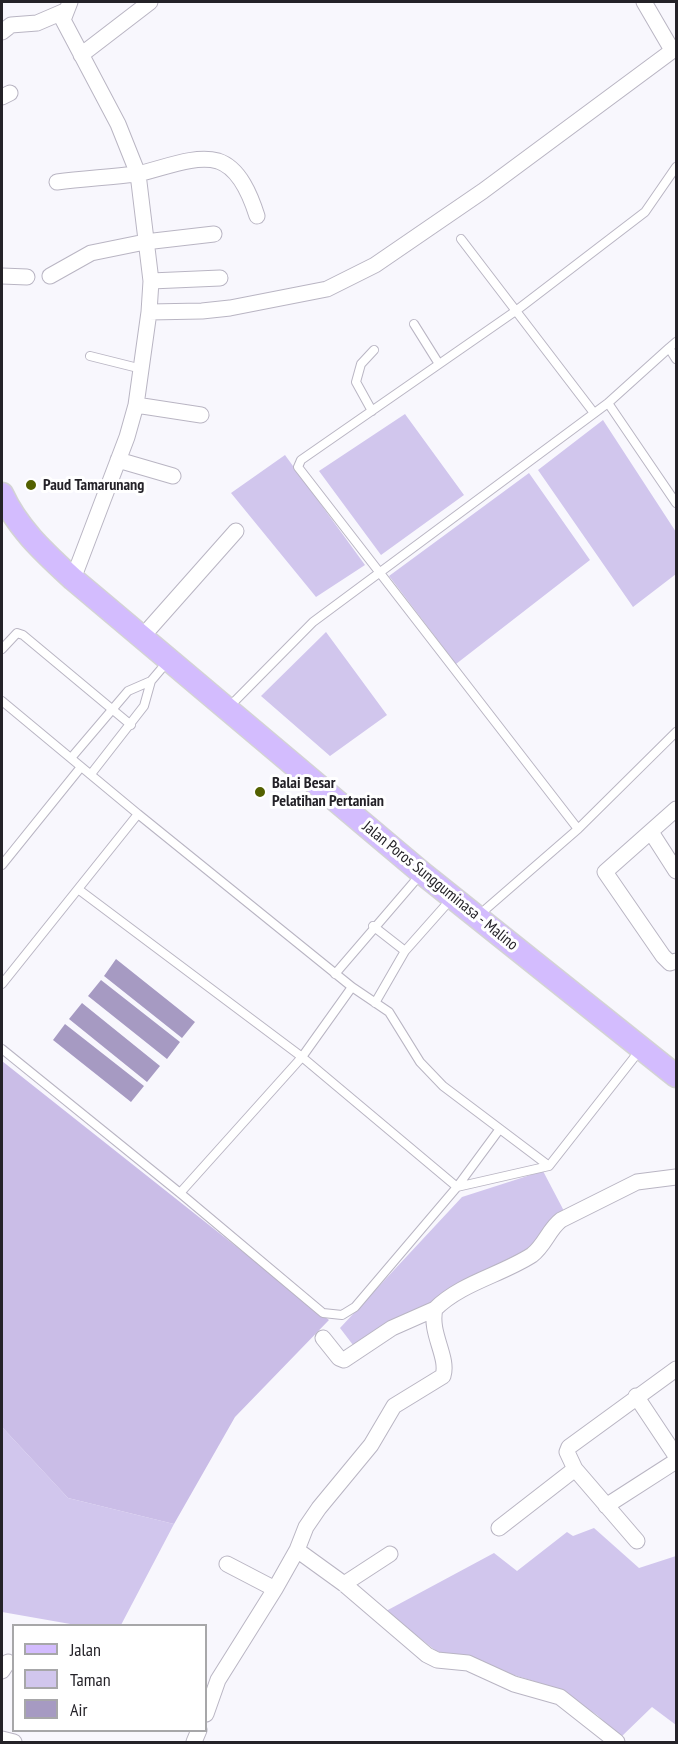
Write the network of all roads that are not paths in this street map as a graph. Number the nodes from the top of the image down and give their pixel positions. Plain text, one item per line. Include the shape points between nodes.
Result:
1 (150, 2) edge
2 (644, 2) edge
3 (68, 6) edge
4 (2, 32) edge
5 (674, 49) edge
6 (81, 55) junction
7 (676, 167) edge
8 (138, 174) junction
9 (57, 182) dead end
10 (257, 216) dead end
11 (214, 234) dead end
12 (461, 239) dead end
13 (145, 242) junction
14 (2, 276) edge
15 (27, 276) dead end
16 (50, 276) dead end
17 (220, 278) dead end
18 (150, 281) junction
19 (517, 310) junction
20 (149, 312) junction
21 (414, 324) dead end
22 (676, 342) edge
23 (669, 348) junction
24 (374, 350) dead end
25 (90, 356) dead end
26 (676, 358) edge
27 (440, 364) junction
28 (142, 369) junction
29 (608, 403) junction
30 (136, 405) junction
31 (372, 411) junction
32 (594, 413) junction
33 (201, 415) dead end
34 (118, 460) junction
35 (173, 476) dead end
36 (2, 494) edge
37 (676, 503) edge
38 (6, 518) edge
39 (236, 531) dead end
40 (381, 573) junction
41 (73, 579) junction
42 (142, 638) junction
43 (2, 649) edge
44 (169, 660) junction
45 (151, 681) junction
46 (2, 701) edge
47 (111, 709) junction
48 (227, 709) junction
49 (131, 725) junction
50 (676, 732) edge
51 (71, 758) junction
52 (81, 767) junction
53 (91, 774) junction
54 (676, 809) edge
55 (138, 814) junction
56 (578, 829) junction
57 (651, 832) junction
58 (2, 865) edge
59 (676, 871) edge
60 (422, 873) junction
61 (78, 889) junction
62 (453, 897) junction
63 (478, 916) junction
64 (373, 926) junction
65 (405, 951) junction
66 (676, 961) edge
67 (335, 974) junction
68 (2, 984) edge
69 (352, 987) junction
70 (375, 1003) junction
71 (2, 1049) edge
72 (641, 1049) junction
73 (302, 1057) junction
74 (676, 1076) edge
75 (499, 1130) junction
76 (549, 1166) junction
77 (676, 1178) edge
78 (457, 1187) junction
79 (180, 1193) junction
80 (435, 1309) junction
81 (323, 1338) dead end
82 (676, 1369) edge
83 (636, 1396) junction
84 (676, 1459) edge
85 (575, 1469) junction
86 (606, 1506) junction
87 (499, 1528) dead end
88 (637, 1541) dead end
89 (297, 1550) junction
90 (390, 1554) dead end
91 (227, 1564) dead end
92 (344, 1584) junction
93 (275, 1589) junction
94 (207, 1711) edge
95 (2, 1739) edge
96 (14, 1743) edge
97 (617, 1743) edge

1 - 6 street
2 - 5 street
3 - 4 street via 38,23 10,25
3 - 6 street via 63,20
5 - 20 street via 483,191 375,265 327,289 202,312
6 - 8 street via 118,124
7 - 19 lane via 645,212
8 - 9 street
8 - 10 street via 200,160 217,161 238,177
8 - 13 street
11 - 13 street
12 - 19 lane
13 - 16 street via 91,253
13 - 18 street
14 - 15 street
17 - 18 street
18 - 20 street
19 - 27 lane
19 - 32 lane
20 - 28 street
21 - 27 lane
22 - 23 lane
23 - 26 lane
23 - 29 lane
24 - 31 lane via 361,364 356,382
25 - 28 lane
27 - 31 lane
28 - 30 street
29 - 32 lane
29 - 37 lane
30 - 33 street
30 - 34 street
31 - 40 lane via 301,460 298,467
32 - 40 lane
34 - 35 street
34 - 41 street
36 - 38 main road, Jalan Poros Sungguminasa - Malino
38 - 41 main road, Jalan Poros Sungguminasa - Malino
39 - 42 street
40 - 48 lane via 313,622
40 - 56 lane
41 - 42 main road, Jalan Poros Sungguminasa - Malino
42 - 44 main road, Jalan Poros Sungguminasa - Malino
43 - 47 lane via 17,633 23,634
44 - 45 lane
44 - 48 main road, Jalan Poros Sungguminasa - Malino
45 - 47 lane via 128,691
45 - 49 lane via 144,706
46 - 51 lane
47 - 49 lane
47 - 51 lane
48 - 60 main road, Jalan Poros Sungguminasa - Malino
49 - 53 lane
50 - 56 lane
51 - 52 lane
52 - 53 lane
52 - 58 lane
53 - 55 lane
54 - 57 street
55 - 61 lane
55 - 67 lane
56 - 63 lane
57 - 59 street
57 - 66 street via 605,872 663,956 670,963
60 - 62 main road, Jalan Poros Sungguminasa - Malino
60 - 64 lane
61 - 68 lane
61 - 73 lane
62 - 63 main road, Jalan Poros Sungguminasa - Malino
62 - 65 lane
63 - 72 main road, Jalan Poros Sungguminasa - Malino
64 - 65 lane
64 - 67 lane
65 - 70 lane
67 - 69 lane
69 - 70 lane
69 - 73 lane
70 - 75 lane via 389,1012 420,1062 435,1078
71 - 79 lane
72 - 74 main road, Jalan Poros Sungguminasa - Malino
72 - 76 lane
73 - 78 lane
73 - 79 lane
75 - 76 lane
75 - 78 lane
76 - 78 lane
77 - 80 street via 637,1182 561,1220 530,1256 455,1294
78 - 79 lane via 355,1307 342,1314 323,1314
80 - 81 street via 392,1328 344,1360
80 - 89 street via 432,1324 443,1362 442,1376 394,1406 370,1445 306,1527
82 - 83 street
83 - 84 street
83 - 85 street via 568,1446
84 - 86 street
85 - 86 street
85 - 87 street
86 - 88 street
89 - 92 street
89 - 93 street
90 - 92 street
91 - 93 street
92 - 97 street via 427,1655 468,1663 514,1684 560,1696
93 - 94 street via 218,1680
95 - 96 street

